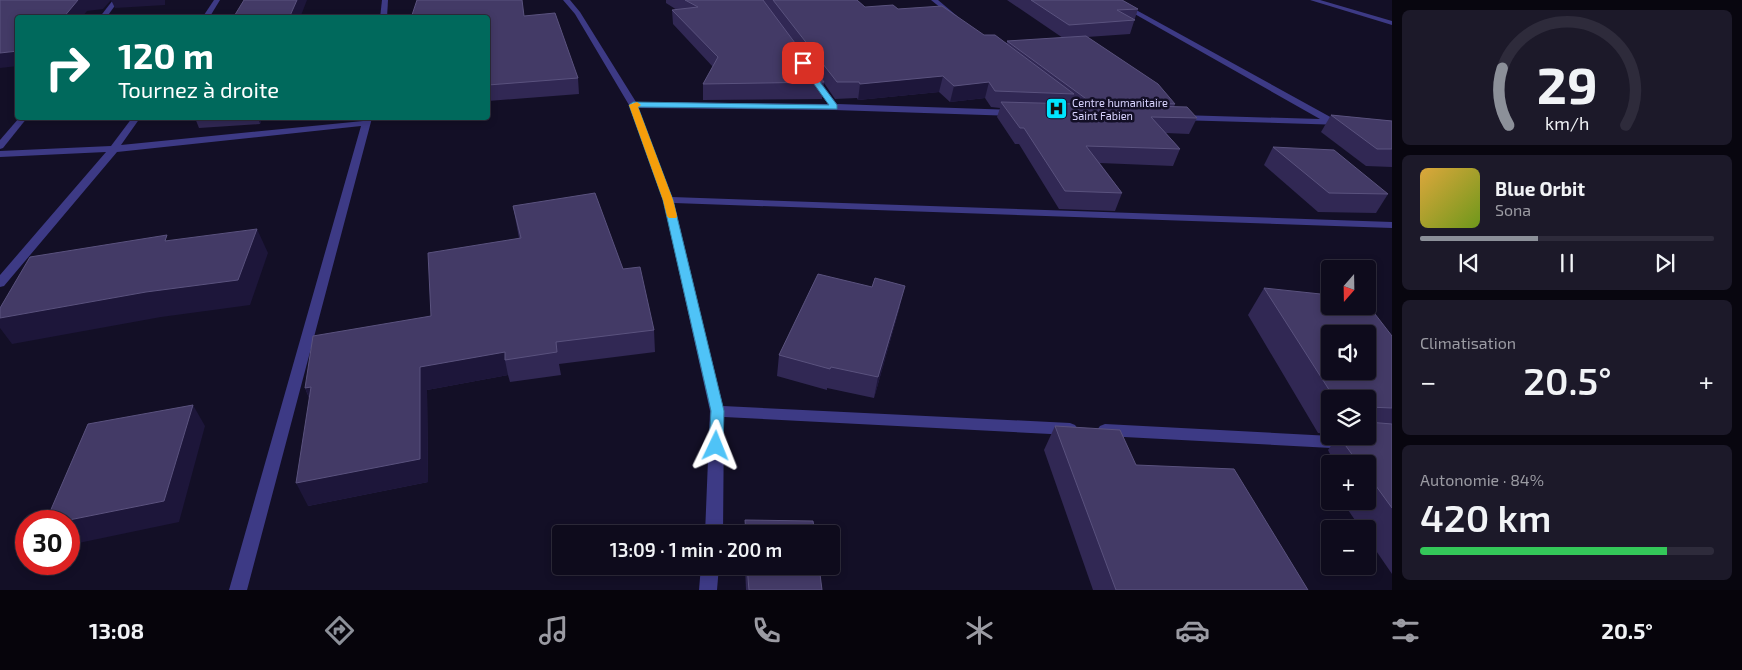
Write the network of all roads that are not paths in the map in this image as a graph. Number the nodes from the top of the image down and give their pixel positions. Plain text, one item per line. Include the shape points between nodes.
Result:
1 (116, 0) edge
2 (217, 0) edge
3 (385, 0) edge
4 (566, 0) edge
5 (934, 0) edge
6 (1112, 0) edge
7 (1313, 0) edge
8 (104, 15) edge
9 (207, 15) edge
10 (382, 15) edge
11 (958, 18) edge
12 (1392, 23) edge
13 (812, 76) edge
14 (633, 105) junction
15 (834, 107) junction
16 (1024, 113) edge
17 (1170, 117) edge
18 (21, 120) edge
19 (135, 120) edge
20 (368, 120) edge
21 (1334, 122) junction
22 (1353, 123) edge
23 (0, 146) edge
24 (114, 149) junction
25 (0, 154) edge
26 (668, 200) junction
27 (1392, 225) edge
28 (0, 283) edge
29 (717, 411) junction
30 (1321, 442) edge
31 (714, 525) edge
32 (709, 575) edge
33 (238, 590) edge
34 (708, 590) edge

1 - 8 street
2 - 9 street
3 - 10 street
4 - 14 street via 578,13
5 - 11 street
6 - 21 street
7 - 12 street
13 - 15 street
14 - 15 street
14 - 26 street
15 - 16 street
17 - 21 street
18 - 23 street
19 - 24 street
20 - 24 street
20 - 33 street
21 - 22 street
24 - 25 street
24 - 28 street
26 - 27 street
26 - 29 street
29 - 30 street
29 - 31 street
32 - 34 street

